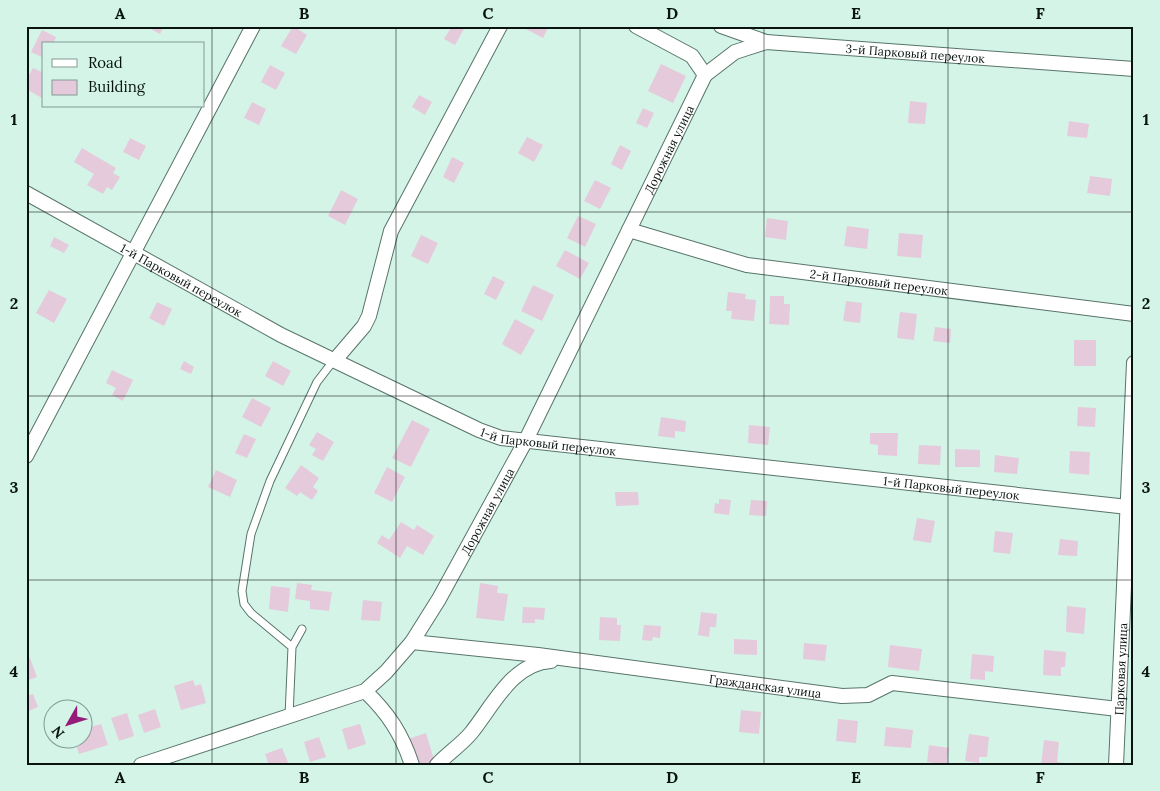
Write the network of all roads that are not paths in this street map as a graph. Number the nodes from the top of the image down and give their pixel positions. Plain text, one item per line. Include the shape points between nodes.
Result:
1 (253, 26) edge
2 (500, 26) edge
3 (636, 26) edge
4 (720, 26) edge
5 (766, 42) junction
6 (1134, 69) edge
7 (705, 75) junction
8 (26, 193) edge
9 (630, 230) junction
10 (134, 254) junction
11 (1134, 314) edge
12 (335, 360) junction
13 (1134, 364) edge
14 (524, 442) junction
15 (26, 456) edge
16 (1128, 507) junction
17 (302, 629) dead end
18 (412, 642) junction
19 (292, 647) junction
20 (564, 660) junction
21 (365, 690) junction
22 (1118, 709) junction
23 (289, 716) junction
24 (141, 765) edge
25 (412, 765) edge
26 (437, 765) edge
27 (1116, 765) edge

1 - 10 street
2 - 12 street via 391,231 369,316
3 - 7 street via 692,56
4 - 5 street
5 - 6 street, 3-й Парковый переулок
5 - 7 street, 3-й Парковый переулок via 735,52
7 - 9 street, Дорожная улица
8 - 10 street, 1-й Парковый переулок
9 - 11 street, 2-й Парковый переулок via 747,264
9 - 14 street, Дорожная улица
10 - 12 street, 1-й Парковый переулок via 281,335
10 - 15 street
12 - 14 street, 1-й Парковый переулок via 479,430
12 - 19 lane via 317,382 270,481 251,534 242,591 244,604 251,612
13 - 16 street, Парковая улица
14 - 16 street, 1-й Парковый переулок
14 - 18 street, Дорожная улица via 439,600
16 - 22 street, Парковая улица
17 - 19 lane
18 - 20 street, Гражданская улица
18 - 21 street, Дорожная улица
19 - 23 lane
20 - 22 street, Гражданская улица via 842,696 868,695 892,683
20 - 26 street via 535,663 508,683 470,734
21 - 23 street, Дорожная улица
21 - 25 street via 386,712 405,742
22 - 27 street, Парковая улица
23 - 24 street, Дорожная улица

